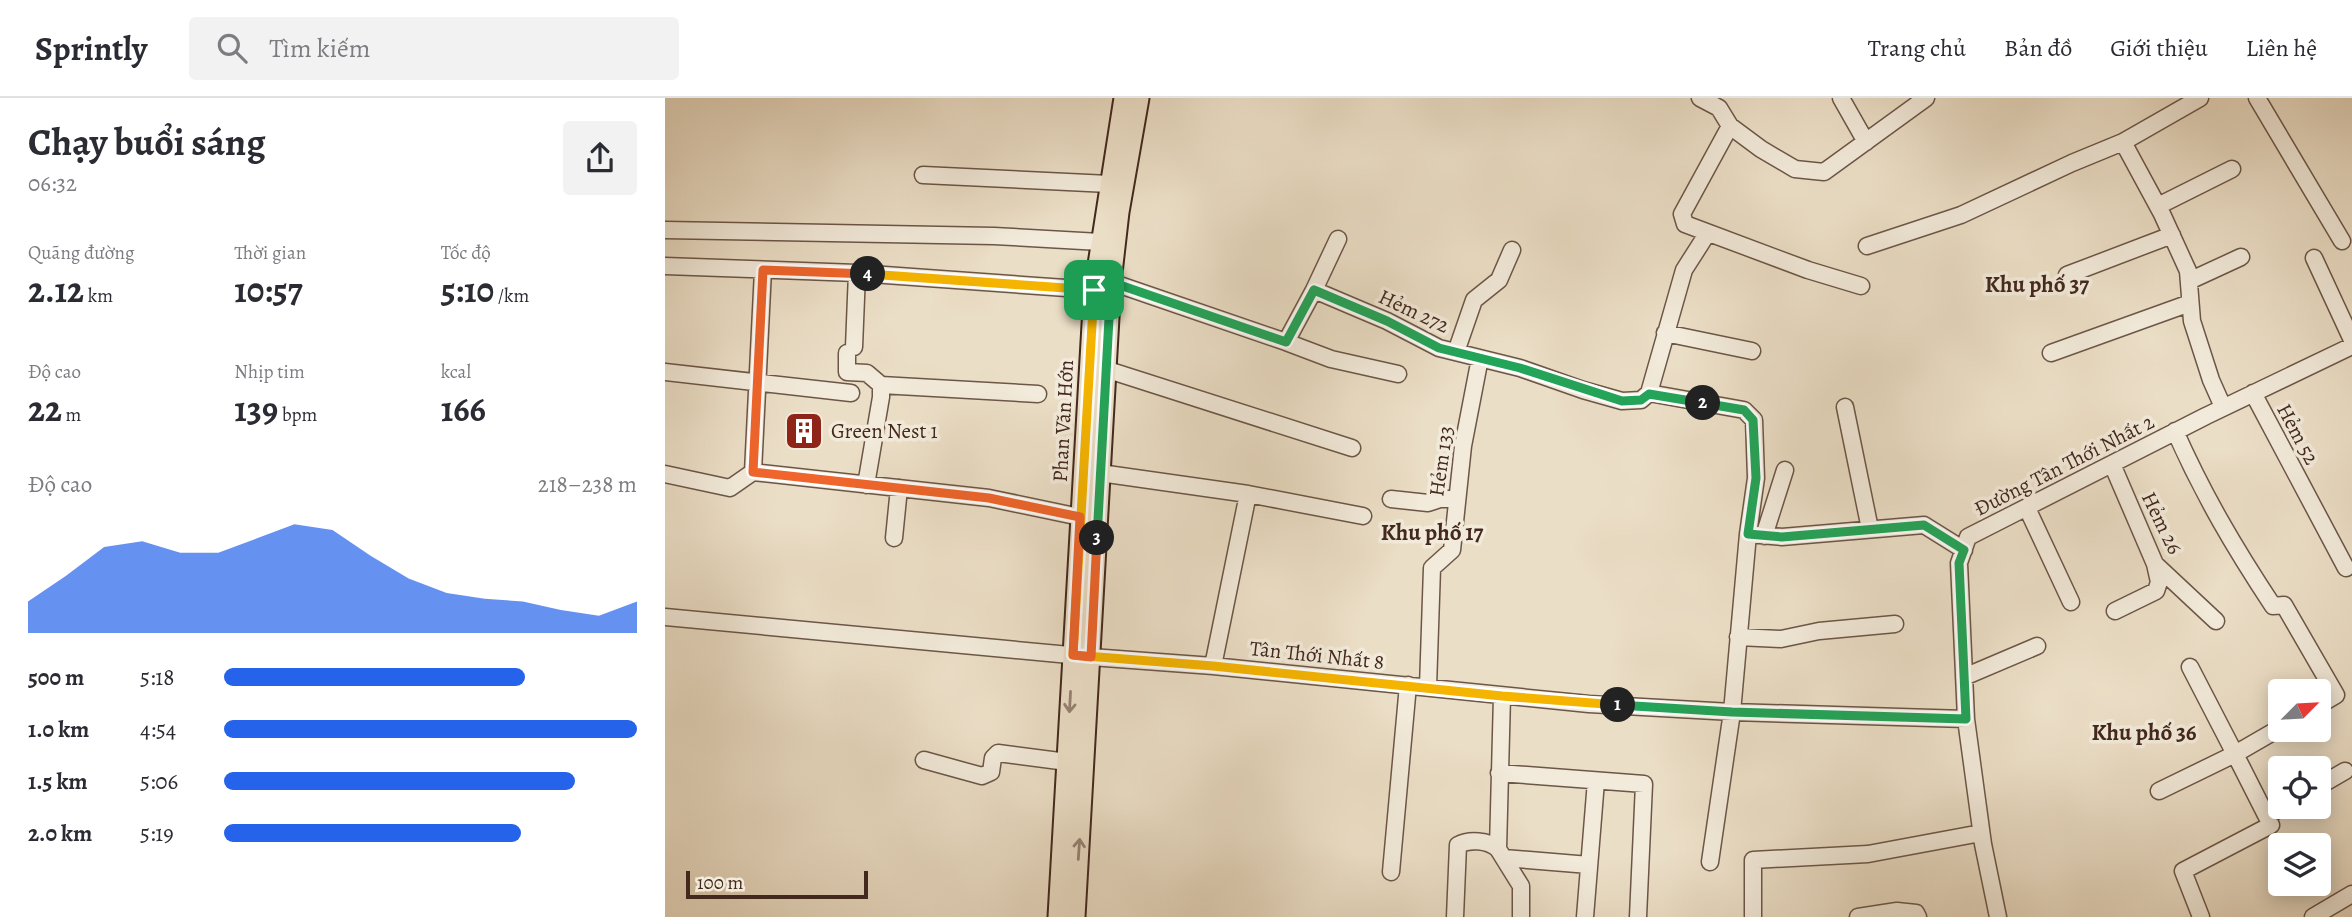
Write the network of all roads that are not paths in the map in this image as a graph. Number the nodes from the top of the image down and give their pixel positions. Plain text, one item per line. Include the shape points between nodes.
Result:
1 (1124, 98) edge
2 (1139, 98) edge
3 (1700, 98) edge
4 (1841, 98) edge
5 (1926, 98) edge
6 (2200, 98) edge
7 (2257, 98) edge
8 (1723, 103) edge
9 (1730, 126) junction
10 (1865, 142) junction
11 (2123, 142) junction
12 (2232, 169) dead end
13 (923, 175) dead end
14 (1109, 184) junction
15 (2158, 206) junction
16 (665, 230) edge
17 (1707, 234) junction
18 (2172, 235) junction
19 (1338, 239) dead end
20 (2342, 241) dead end
21 (1100, 242) junction
22 (1867, 246) dead end
23 (1512, 250) dead end
24 (2241, 257) dead end
25 (2314, 258) dead end
26 (665, 266) edge
27 (763, 270) junction
28 (857, 273) junction
29 (2067, 275) dead end
30 (2189, 281) junction
31 (1102, 286) junction
32 (1861, 286) dead end
33 (1314, 290) junction
34 (2190, 303) junction
35 (1665, 333) junction
36 (1286, 342) junction
37 (2351, 346) edge
38 (1752, 351) dead end
39 (1456, 352) junction
40 (2051, 353) dead end
41 (1480, 358) junction
42 (1105, 369) junction
43 (665, 372) edge
44 (1398, 374) dead end
45 (758, 383) junction
46 (881, 385) junction
47 (851, 393) dead end
48 (2253, 393) junction
49 (1038, 394) dead end
50 (1649, 394) junction
51 (1846, 407) dead end
52 (2223, 407) junction
53 (2175, 431) junction
54 (1352, 448) dead end
55 (2112, 464) junction
56 (1785, 470) dead end
57 (753, 472) junction
58 (1100, 473) junction
59 (665, 474) edge
60 (866, 485) junction
61 (899, 488) junction
62 (1248, 494) junction
63 (1391, 499) dead end
64 (1457, 499) junction
65 (2027, 508) junction
66 (1363, 516) dead end
67 (1080, 517) junction
68 (1870, 529) junction
69 (1756, 535) junction
70 (894, 538) dead end
71 (1964, 550) junction
72 (2155, 564) junction
73 (2346, 568) dead end
74 (2071, 602) dead end
75 (2115, 611) dead end
76 (665, 617) edge
77 (2216, 621) dead end
78 (1895, 624) dead end
79 (1738, 637) junction
80 (2037, 646) dead end
81 (1082, 656) junction
82 (1213, 666) junction
83 (2190, 667) dead end
84 (1964, 677) junction
85 (2327, 679) edge
86 (1408, 685) junction
87 (1428, 687) junction
88 (1502, 696) junction
89 (1732, 712) junction
90 (1966, 719) junction
91 (2268, 735) edge
92 (2235, 754) junction
93 (924, 760) dead end
94 (1067, 762) junction
95 (2345, 771) dead end
96 (1499, 773) junction
97 (2331, 779) edge
98 (1596, 780) junction
99 (2159, 791) dead end
100 (2267, 816) joint
101 (1981, 832) junction
102 (1501, 853) junction
103 (1710, 862) dead end
104 (1589, 865) junction
105 (1391, 872) dead end
106 (2352, 894) edge
107 (1058, 917) edge
108 (1075, 917) edge
109 (1455, 917) edge
110 (1521, 917) edge
111 (1585, 917) edge
112 (1638, 917) edge
113 (1753, 917) edge
114 (1858, 917) edge
115 (1918, 917) edge
116 (1998, 917) edge
117 (2201, 917) edge
118 (2313, 917) edge

1 - 14 main road, Phan Văn Hớn
2 - 31 main road, Phan Văn Hớn
3 - 8 street
4 - 10 street
5 - 10 street
6 - 11 street
7 - 20 street
8 - 9 street
9 - 10 street via 1795,169 1824,172
9 - 17 street via 1682,214 1685,224
11 - 15 street
11 - 22 street via 1961,215
12 - 15 street
13 - 14 street
14 - 21 main road, Phan Văn Hớn
15 - 18 street
16 - 21 street
17 - 32 street
17 - 35 street via 1684,270
18 - 29 street
18 - 30 street
19 - 33 street
21 - 31 main road, Phan Văn Hớn
23 - 39 street via 1499,281 1474,300
24 - 30 street
25 - 37 street
26 - 27 street
27 - 28 street
27 - 45 street
28 - 31 street
28 - 46 street via 847,372 867,373
30 - 34 street
31 - 36 street
31 - 42 main road, Phan Văn Hớn
31 - 67 main road, Phan Văn Hớn
33 - 36 street
33 - 39 street, Hẻm 272
34 - 40 street
34 - 52 street
35 - 38 street
35 - 50 street
36 - 44 street via 1331,359
37 - 48 street, Đường Tân Thới Nhất 2
39 - 41 street, Hẻm 272
41 - 50 street, Hẻm 272 via 1622,401 1641,400
41 - 64 street, Hẻm 133
42 - 54 street
42 - 58 main road, Phan Văn Hớn
43 - 45 street
45 - 47 street
45 - 57 street
46 - 49 street
46 - 60 street
48 - 52 street, Đường Tân Thới Nhất 2
48 - 73 street, Hẻm 52
50 - 69 street, Hẻm 272 via 1749,414 1754,428
51 - 68 street
52 - 53 street, Đường Tân Thới Nhất 2
53 - 55 street, Đường Tân Thới Nhất 2
53 - 85 street via 2231,542 2273,606 2284,605
55 - 65 street, Đường Tân Thới Nhất 2
55 - 72 street, Hẻm 26
56 - 69 street
57 - 59 street via 730,488
57 - 60 street
58 - 62 street
58 - 81 main road, Phan Văn Hớn
60 - 61 street
61 - 67 street via 989,498
61 - 70 street
62 - 66 street
62 - 82 street
63 - 64 street via 1428,503
64 - 87 street, Hẻm 133 via 1452,550 1432,568
65 - 71 street, Đường Tân Thới Nhất 2 via 1968,537
65 - 74 street
67 - 81 main road, Phan Văn Hớn
68 - 69 street
68 - 71 street via 1924,525
69 - 79 street
71 - 84 street via 1959,563
72 - 75 street via 2156,591
72 - 77 street, Hẻm 26
76 - 81 street, Tân Thới Nhất 8
78 - 79 street via 1781,639
79 - 89 street
80 - 84 street
81 - 82 street, Tân Thới Nhất 8
81 -> 94 main road, Phan Văn Hớn
108 -> 81 main road, Phan Văn Hớn
82 - 86 street, Tân Thới Nhất 8
83 - 92 street
84 - 90 street
86 - 87 street, Tân Thới Nhất 8
86 - 105 street
87 - 88 street, Tân Thới Nhất 8
88 - 89 street, Tân Thới Nhất 8
88 - 96 street
89 - 90 street, Tân Thới Nhất 8
89 - 103 street
90 - 101 street
91 - 92 street
92 - 99 street
92 - 100 street
93 - 94 street via 982,776 991,772 995,755 1001,753
94 - 107 main road, Phan Văn Hớn
95 - 97 street
96 - 98 street
96 - 102 street
98 - 104 street
98 - 112 street via 1644,784
100 - 117 street via 2271,825 2183,871
101 - 113 street via 1868,854 1753,860
101 - 116 street
102 - 104 street
102 - 109 street via 1486,842 1458,845
102 - 110 street via 1521,886
104 - 111 street
106 - 118 street
114 - 115 street via 1897,911

